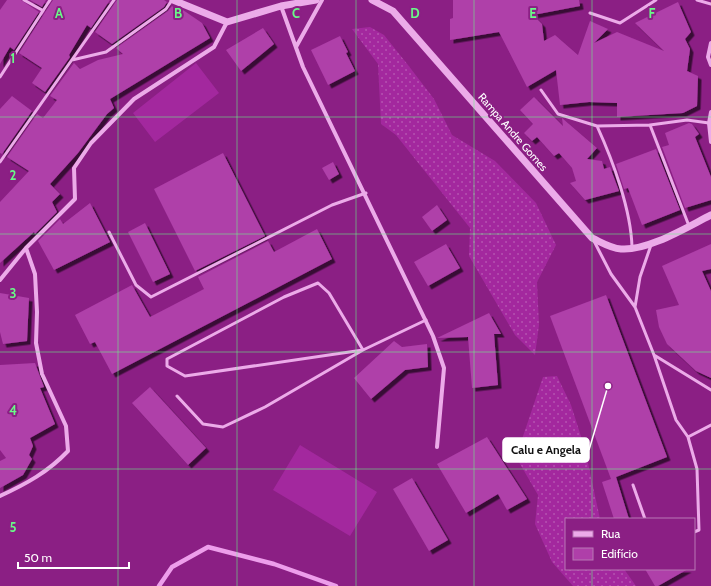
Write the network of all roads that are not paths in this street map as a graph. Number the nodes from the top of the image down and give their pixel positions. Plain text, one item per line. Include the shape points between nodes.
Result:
1 (24, 0) edge
2 (50, 0) edge
3 (114, 0) edge
4 (172, 0) edge
5 (316, 0) edge
6 (322, 0) edge
7 (372, 0) edge
8 (656, 0) edge
9 (697, 0) edge
10 (711, 4) edge
11 (281, 6) junction
12 (42, 10) junction
13 (590, 14) dead end
14 (227, 22) junction
15 (711, 43) edge
16 (296, 47) junction
17 (72, 60) junction
18 (711, 65) edge
19 (0, 77) edge
20 (541, 90) dead end
21 (711, 112) edge
22 (709, 123) junction
23 (650, 125) junction
24 (597, 126) junction
25 (711, 142) edge
26 (0, 162) edge
27 (366, 193) junction
28 (711, 216) edge
29 (689, 226) junction
30 (109, 232) dead end
31 (592, 238) junction
32 (652, 243) junction
33 (26, 248) junction
34 (632, 248) junction
35 (0, 280) edge
36 (635, 307) junction
37 (426, 320) junction
38 (364, 350) junction
39 (654, 355) junction
40 (711, 390) edge
41 (177, 396) dead end
42 (711, 425) edge
43 (688, 436) junction
44 (437, 447) dead end
45 (633, 485) dead end
46 (0, 496) edge
47 (645, 518) edge
48 (695, 532) edge

1 - 12 lane
2 - 12 lane
3 - 17 lane
4 - 14 street
4 - 17 lane via 166,9 106,52
5 - 11 street
6 - 16 street
7 - 31 street, Rampa Andre Gomes via 393,11
8 - 13 lane via 620,22
9 - 10 lane
11 - 14 street
11 - 16 street
12 - 19 lane
14 - 33 street via 214,47 134,99 91,143 74,168 75,199
15 - 18 street via 708,57
16 - 27 street via 303,67
17 - 26 lane
20 - 24 lane via 558,114
21 - 22 street
22 - 23 lane via 687,120
22 - 25 street
23 - 24 lane
23 - 29 lane
24 - 34 lane via 622,196 632,231
27 - 30 lane via 332,205 151,297 136,285
27 - 37 street
28 - 29 street, Rampa Andre Gomes
29 - 32 street, Rampa Andre Gomes
31 - 34 street, Rampa Andre Gomes via 609,246
31 - 36 lane via 611,274
32 - 34 street, Rampa Andre Gomes
32 - 36 lane via 640,277
33 - 35 street
33 - 46 street via 35,274 36,343 40,366 66,426 68,451 56,464 33,480
36 - 39 lane
37 - 38 lane
37 - 44 street via 444,368
38 - 38 lane via 185,376 167,366 167,359 284,297 318,283 329,294
38 - 41 lane via 265,408 223,427 203,424
39 - 40 lane
39 - 43 lane via 676,420
42 - 43 lane
43 - 48 lane via 697,469 699,530
45 - 47 lane

